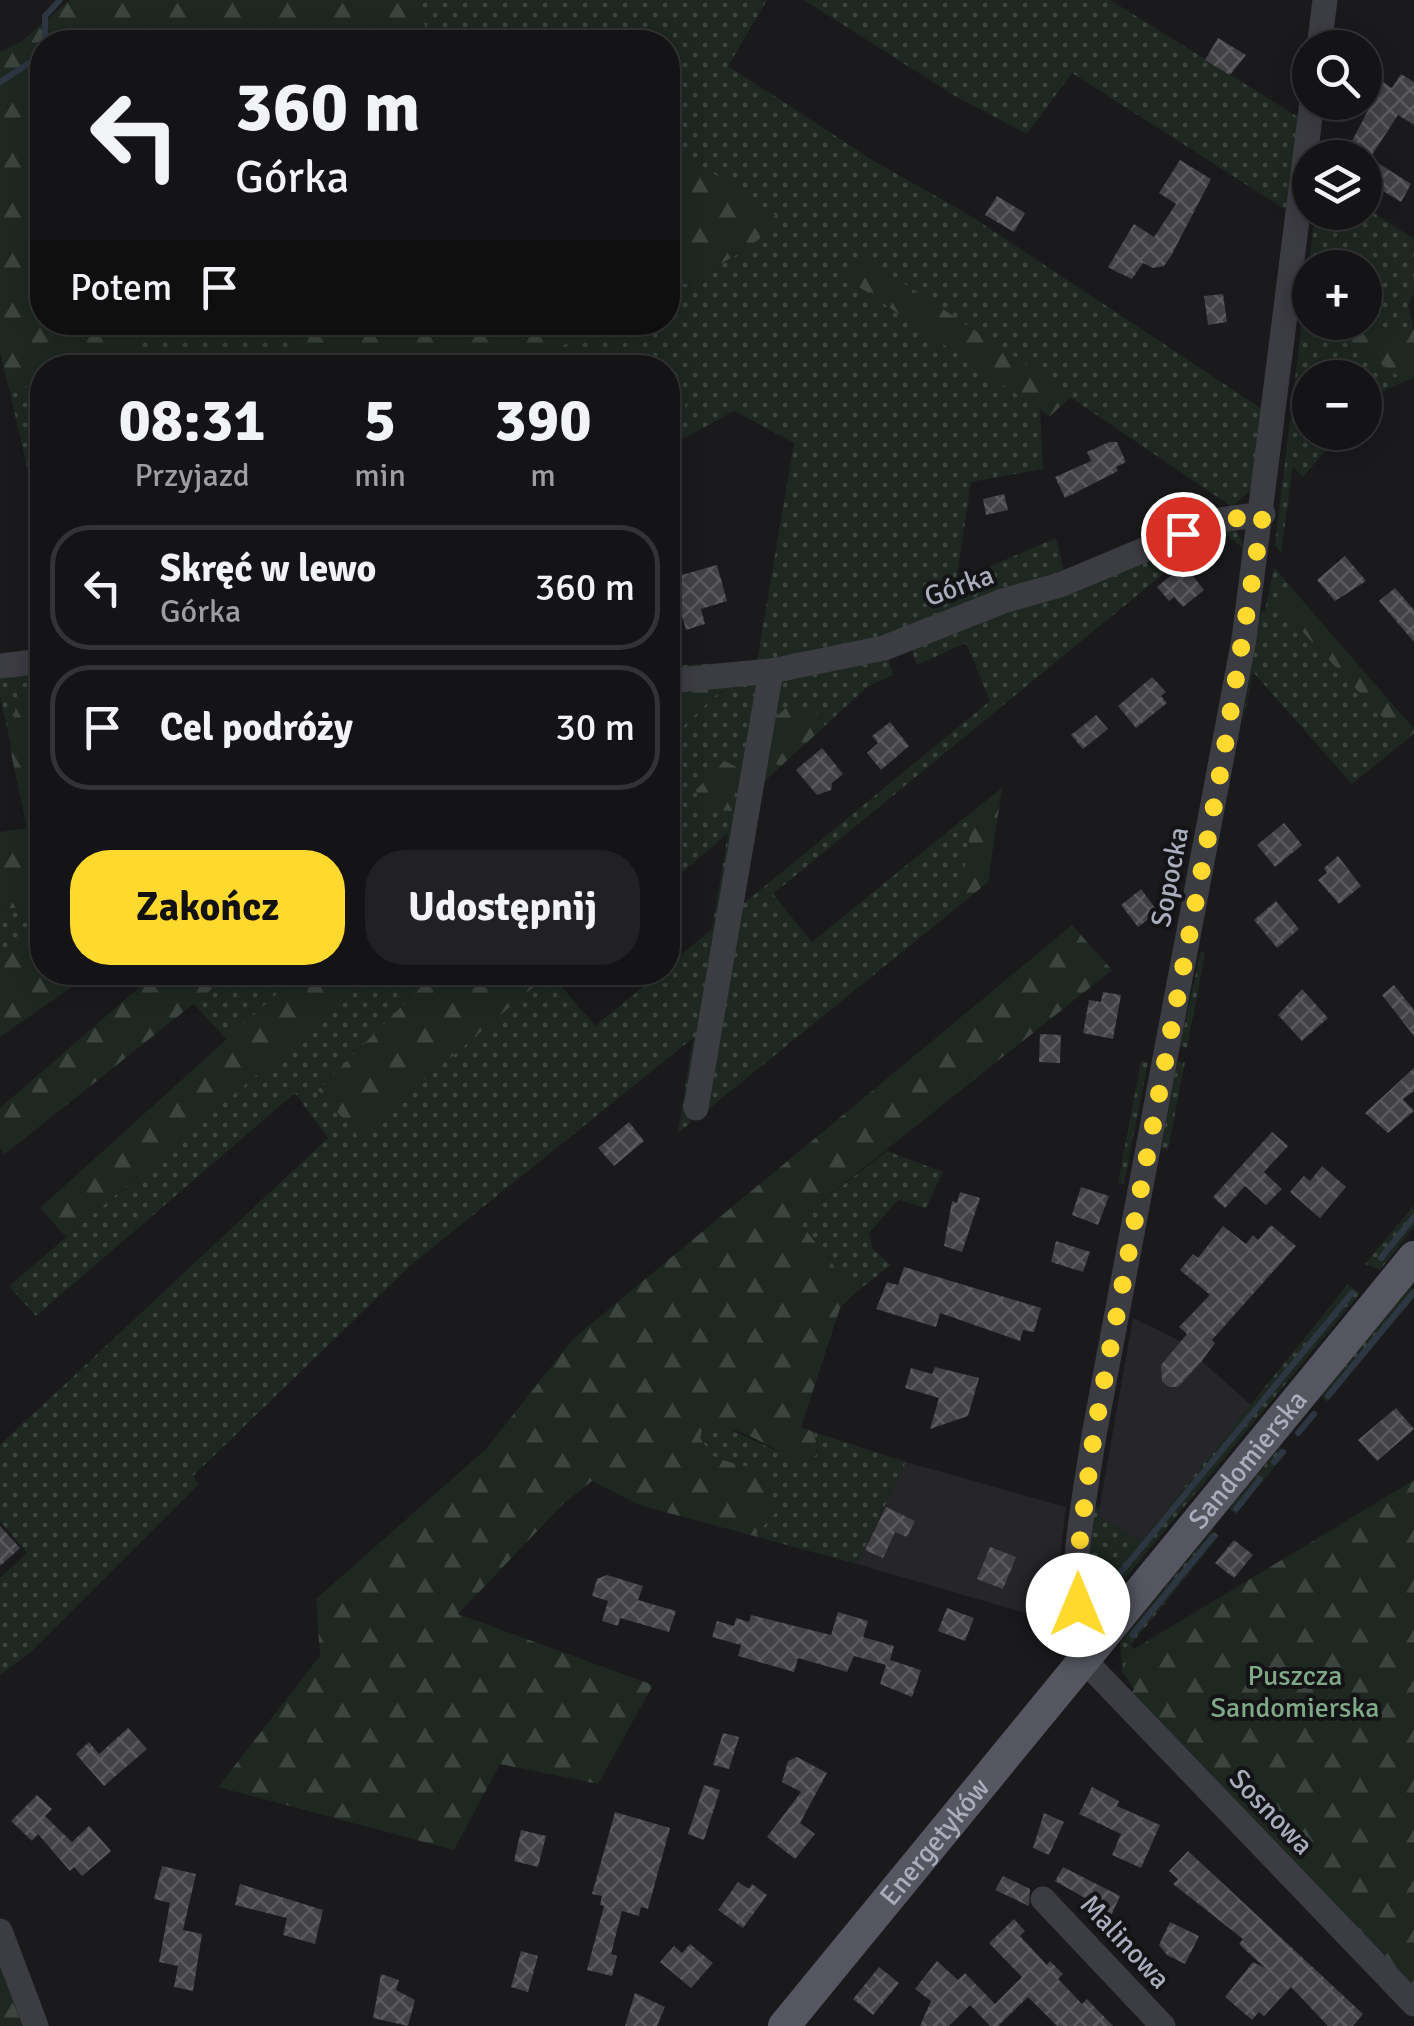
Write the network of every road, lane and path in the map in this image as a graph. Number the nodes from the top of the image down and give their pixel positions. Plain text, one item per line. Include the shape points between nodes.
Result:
1 (1325, 0) edge
2 (1321, 30) edge
3 (1310, 120) edge
4 (1263, 514) junction
5 (30, 662) edge
6 (0, 666) edge
7 (770, 671) junction
8 (680, 680) edge
9 (696, 1108) dead end
10 (1414, 1258) edge
11 (1084, 1660) junction
12 (1043, 1899) dead end
13 (0, 1931) edge
14 (1414, 2004) edge
15 (1414, 2019) edge
16 (36, 2026) edge
17 (784, 2026) edge
18 (1163, 2026) edge
19 (1407, 2026) edge

1 - 2 street
3 - 4 street, Sopocka
4 - 7 street, Górka via 1214,522 884,648
4 - 11 street, Sopocka via 1094,1434 1078,1558
5 - 6 street
7 - 8 street, Górka
7 - 9 street
10 - 11 main road, Sandomierska
11 - 14 street, Sosnowa
11 - 17 main road, Energetyków
12 - 18 street, Malinowa
13 - 16 street
15 - 19 street

